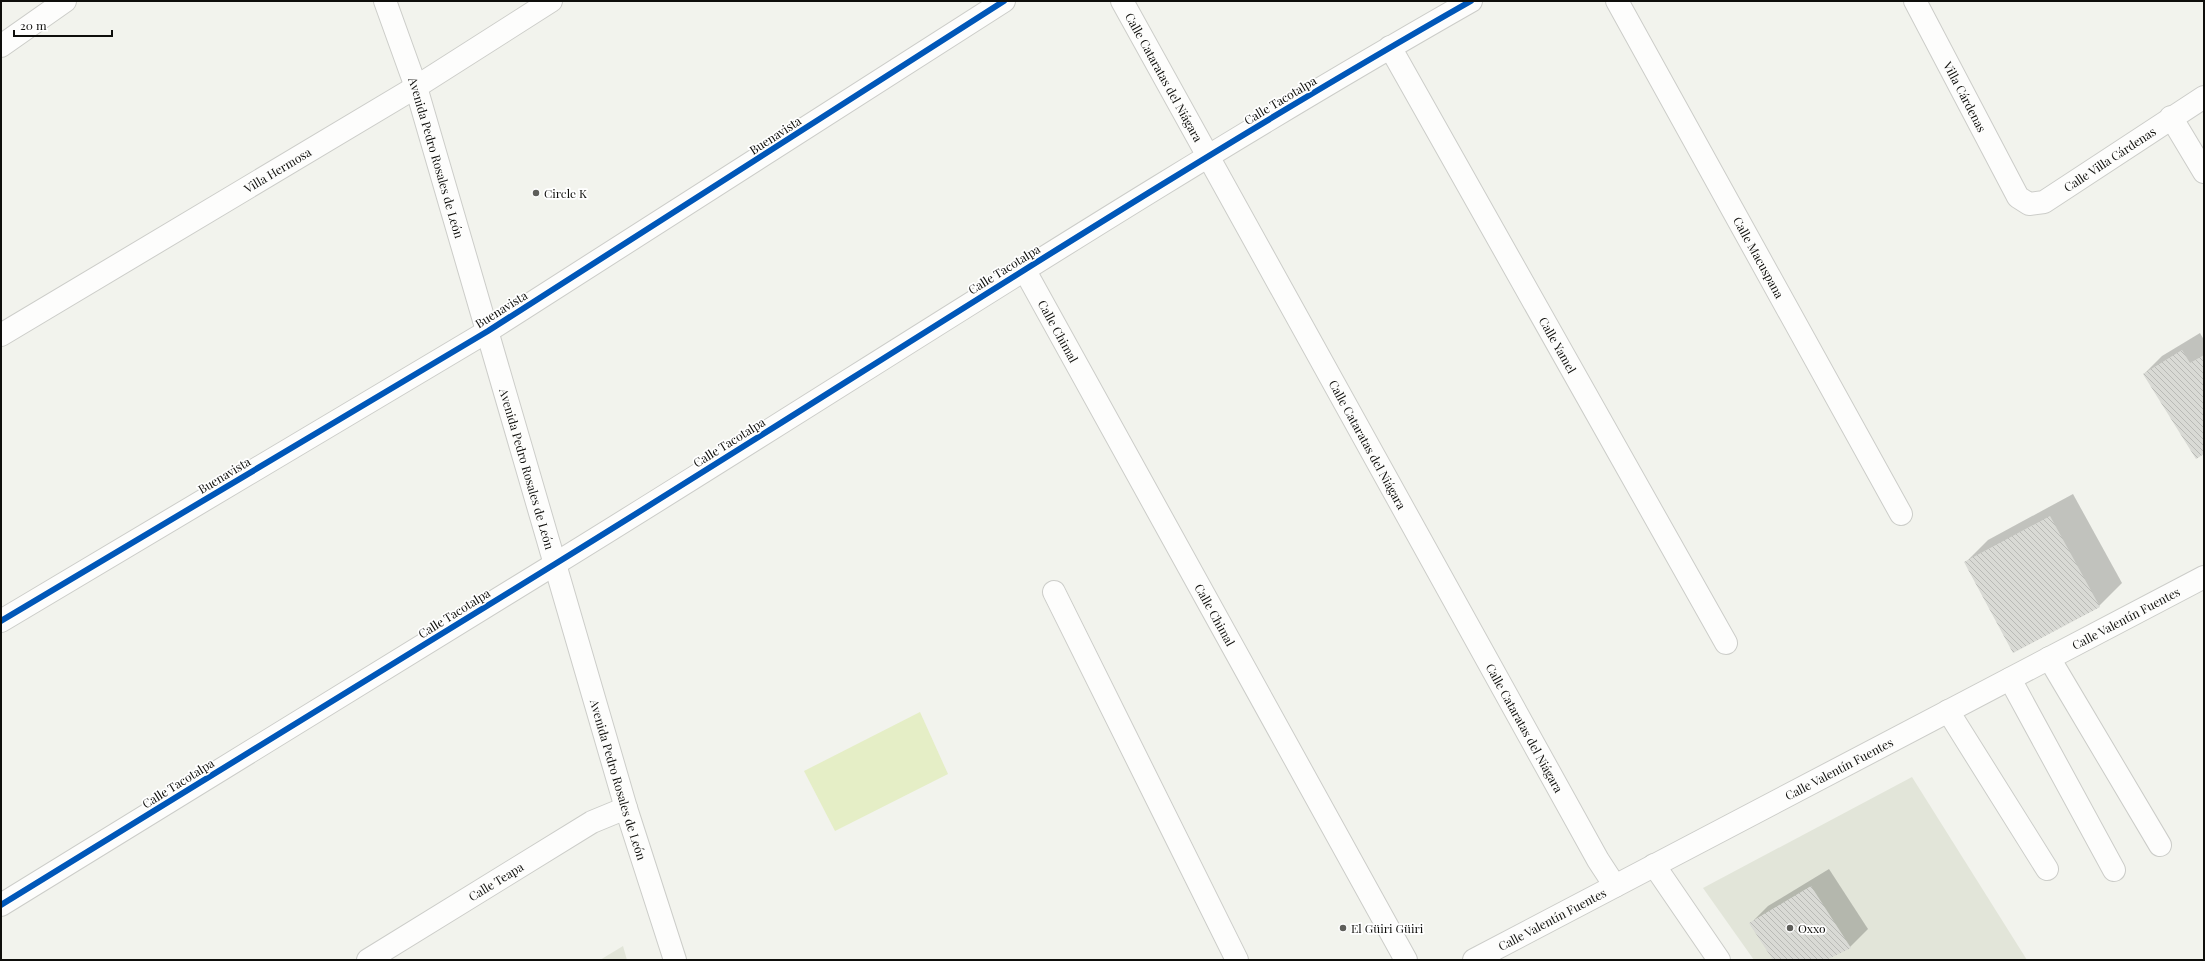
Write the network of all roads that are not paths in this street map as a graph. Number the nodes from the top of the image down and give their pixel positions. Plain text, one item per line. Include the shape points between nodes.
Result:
1 (65, 1) edge
2 (385, 1) edge
3 (551, 1) edge
4 (1004, 1) edge
5 (1122, 1) edge
6 (1472, 1) edge
7 (1617, 1) edge
8 (1922, 4) edge
9 (1, 46) edge
10 (1390, 47) junction
11 (416, 87) junction
12 (2204, 96) edge
13 (2171, 117) junction
14 (1210, 156) junction
15 (2204, 172) edge
16 (2016, 191) joint
17 (1024, 269) junction
18 (488, 331) junction
19 (1, 335) edge
20 (1901, 514) dead end
21 (556, 564) junction
22 (2204, 577) edge
23 (1054, 592) dead end
24 (1, 620) edge
25 (1726, 643) dead end
26 (2049, 658) junction
27 (2010, 679) junction
28 (1948, 711) junction
29 (626, 808) junction
30 (2160, 845) dead end
31 (1654, 865) junction
32 (2047, 869) dead end
33 (2114, 870) dead end
34 (1615, 886) junction
35 (1, 905) edge
36 (368, 960) edge
37 (675, 960) edge
38 (1237, 960) edge
39 (1406, 960) edge
40 (1474, 960) edge
41 (1719, 960) edge

1 - 9 street
2 - 11 street, Avenida Pedro Rosales de León
3 - 11 street, Villa Hermosa
4 - 18 street, Buenavista
5 - 14 street, Calle Cataratas del Niágara
6 - 10 street, Calle Tacotalpa
7 - 20 street, Calle Macuspana
8 - 16 street, Villa Cárdenas
10 - 14 street, Calle Tacotalpa
10 - 25 street, Calle Yamel
11 - 18 street, Avenida Pedro Rosales de León
11 - 19 street, Villa Hermosa
12 - 13 street, Calle Villa Cárdenas
13 - 15 street
13 - 16 street, Calle Villa Cárdenas via 2044,202 2029,204 2018,197
14 - 17 street, Calle Tacotalpa
14 - 34 street, Calle Cataratas del Niágara via 1594,853
17 - 21 street, Calle Tacotalpa
17 - 39 street, Calle Chimal
18 - 21 street, Avenida Pedro Rosales de León
18 - 24 street, Buenavista
21 - 29 street, Avenida Pedro Rosales de León
21 - 35 street, Calle Tacotalpa
22 - 26 street, Calle Valentín Fuentes
23 - 38 street
26 - 27 street, Calle Valentín Fuentes
26 - 30 street
27 - 28 street, Calle Valentín Fuentes
27 - 33 street
28 - 31 street, Calle Valentín Fuentes
28 - 32 street
29 - 36 street, Calle Teapa via 592,822
29 - 37 street, Avenida Pedro Rosales de León
31 - 34 street, Calle Valentín Fuentes
31 - 41 street
34 - 40 street, Calle Valentín Fuentes

